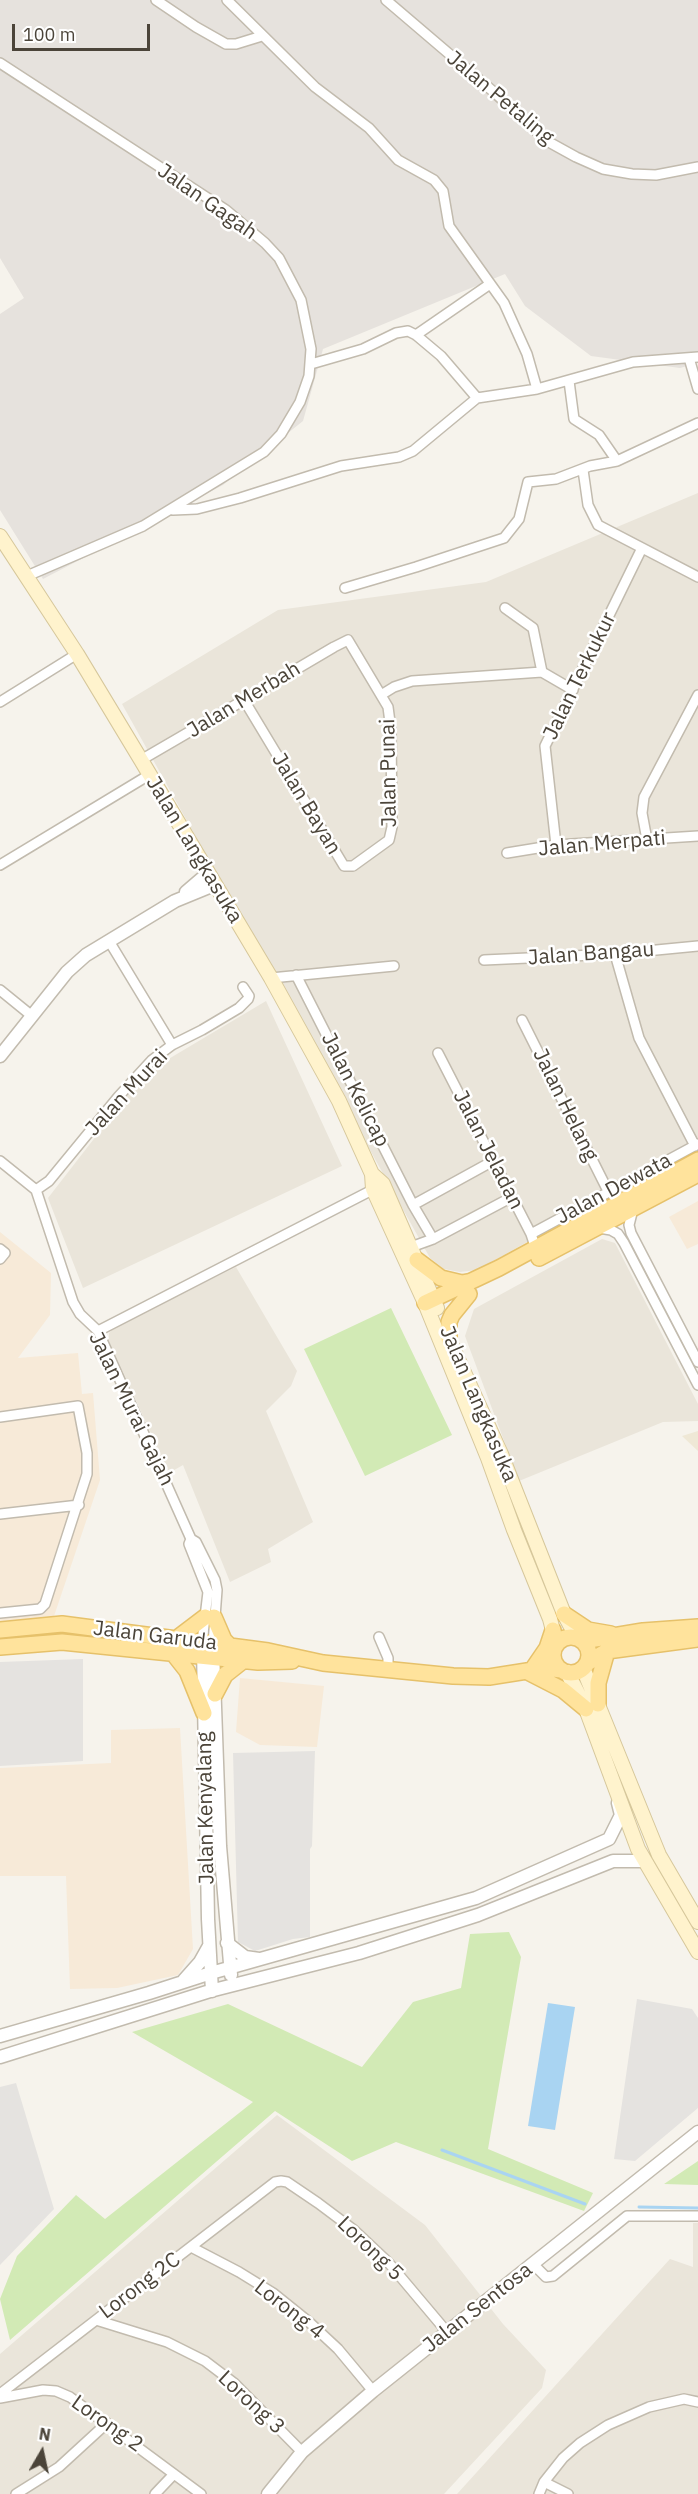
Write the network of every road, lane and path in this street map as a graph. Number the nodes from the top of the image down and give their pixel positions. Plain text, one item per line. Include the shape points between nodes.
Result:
1 (156, 0) edge
2 (227, 0) edge
3 (386, 0) edge
4 (262, 36) junction
5 (0, 63) edge
6 (698, 167) edge
7 (490, 284) junction
8 (416, 335) junction
9 (693, 357) edge
10 (311, 364) junction
11 (569, 381) junction
12 (537, 389) junction
13 (698, 389) edge
14 (477, 398) junction
15 (698, 423) edge
16 (617, 461) junction
17 (584, 470) junction
18 (170, 510) junction
19 (0, 536) edge
20 (642, 548) junction
21 (27, 576) junction
22 (698, 577) edge
23 (345, 588) dead end
24 (506, 608) dead end
25 (348, 640) joint
26 (77, 654) junction
27 (542, 672) junction
28 (573, 690) junction
29 (381, 694) junction
30 (244, 700) junction
31 (697, 701) edge
32 (0, 702) edge
33 (141, 760) junction
34 (149, 775) junction
35 (698, 836) edge
36 (647, 840) junction
37 (385, 844) joint
38 (556, 845) junction
39 (507, 853) dead end
40 (0, 865) edge
41 (210, 880) junction
42 (109, 941) junction
43 (698, 946) edge
44 (615, 954) junction
45 (484, 960) dead end
46 (394, 966) dead end
47 (296, 975) junction
48 (271, 978) junction
49 (243, 987) dead end
50 (0, 990) edge
51 (32, 1016) junction
52 (522, 1020) dead end
53 (172, 1045) junction
54 (438, 1053) dead end
55 (0, 1056) edge
56 (697, 1150) edge
57 (0, 1161) edge
58 (494, 1161) junction
59 (698, 1174) edge
60 (378, 1187) junction
61 (36, 1190) junction
62 (608, 1191) junction
63 (512, 1197) junction
64 (413, 1204) junction
65 (633, 1209) junction
66 (599, 1228) junction
67 (531, 1234) junction
68 (433, 1239) junction
69 (536, 1249) junction
70 (414, 1254) junction
71 (472, 1287) junction
72 (431, 1305) junction
73 (98, 1331) junction
74 (449, 1339) junction
75 (698, 1362) edge
76 (698, 1385) edge
77 (0, 1417) edge
78 (79, 1505) junction
79 (0, 1514) edge
80 (40, 1609) junction
81 (0, 1614) edge
82 (564, 1614) junction
83 (210, 1617) junction
84 (40, 1626) junction
85 (698, 1627) edge
86 (0, 1630) edge
87 (617, 1634) junction
88 (379, 1637) dead end
89 (698, 1638) edge
90 (580, 1639) junction
91 (554, 1641) junction
92 (174, 1645) junction
93 (230, 1646) junction
94 (0, 1647) edge
95 (208, 1650) junction
96 (607, 1651) junction
97 (244, 1660) junction
98 (310, 1661) junction
99 (585, 1665) junction
100 (388, 1670) junction
101 (526, 1670) junction
102 (564, 1671) junction
103 (215, 1694) junction
104 (592, 1706) junction
105 (204, 1713) junction
106 (615, 1788) junction
107 (645, 1861) junction
108 (698, 1922) edge
109 (226, 1943) junction
110 (209, 1946) junction
111 (698, 1952) edge
112 (261, 1960) junction
113 (230, 1968) junction
114 (211, 1973) junction
115 (181, 1983) junction
116 (232, 1985) junction
117 (212, 1991) junction
118 (81, 2014) junction
119 (86, 2029) junction
120 (0, 2036) edge
121 (0, 2057) edge
122 (698, 2132) edge
123 (281, 2181) joint
124 (698, 2216) edge
125 (191, 2247) junction
126 (533, 2264) junction
127 (96, 2320) junction
128 (447, 2332) junction
129 (373, 2391) junction
130 (0, 2396) edge
131 (698, 2402) edge
132 (107, 2423) junction
133 (302, 2452) junction
134 (174, 2474) junction
135 (544, 2482) junction
136 (16, 2494) edge
137 (155, 2494) edge
138 (201, 2494) edge
139 (268, 2494) edge
140 (539, 2494) edge
141 (568, 2494) edge

1 - 4 street via 226,44
2 - 4 street
3 - 6 street, Jalan Petaling via 547,141 576,157 603,169 632,174 656,175
4 - 7 street via 315,87 369,128 398,160 434,180 443,191 449,226
5 - 10 street, Jalan Gagah via 226,210 265,243 279,258 301,300
7 - 8 street
7 - 12 street via 504,303
8 - 10 street via 408,331 396,333 363,349
8 - 14 street via 441,356
9 - 11 street via 633,362
9 - 13 street
10 - 18 street, Jalan Gagah via 300,402 281,434 264,452
11 - 12 street
11 - 16 street via 574,419 599,435
12 - 14 street
14 - 18 street via 399,458 341,466 240,498 197,509
15 - 16 street
16 - 17 street
17 - 20 street via 588,505 597,525
17 - 23 street via 528,482 519,519 504,538
18 - 21 street, Jalan Gagah via 116,539
19 - 21 main road, Jalan Langkasuka
20 - 22 street
20 - 28 street, Jalan Terkukur
21 - 26 main road, Jalan Langkasuka
24 - 27 street via 533,628
25 - 29 street, Jalan Punai
25 - 30 street, Jalan Merbah
26 - 32 street
26 - 33 main road, Jalan Langkasuka
27 - 28 street
27 - 29 street via 412,681
28 - 38 street, Jalan Terkukur via 545,746
29 - 37 street, Jalan Punai via 388,707 391,730 393,827
30 - 33 street, Jalan Merbah
30 - 37 street, Jalan Bayan via 344,866 353,866
31 - 36 street via 644,797 642,813
33 - 34 main road, Jalan Langkasuka
34 - 40 street
34 - 41 main road, Jalan Langkasuka
35 - 36 street, Jalan Merpati
36 - 38 street, Jalan Merpati
38 - 39 street, Jalan Merpati
41 - 42 street
41 - 48 main road, Jalan Langkasuka
42 - 51 street via 67,972
42 - 53 street
43 - 44 street, Jalan Bangau
44 - 45 street, Jalan Bangau
44 - 56 street via 639,1038
46 - 47 street
47 - 48 street
47 - 64 street, Jalan Kelicap
48 - 60 main road, Jalan Langkasuka via 339,1101
49 - 53 street, Jalan Murai via 249,997 239,1008
50 - 51 street
51 - 55 street
52 - 62 street, Jalan Helang
53 - 61 street, Jalan Murai via 152,1060 49,1181
54 - 58 street, Jalan Jeladan
56 - 62 street, Jalan Dewata
56 - 69 main road
57 - 61 street
58 - 63 street, Jalan Jeladan
58 - 64 street
59 - 65 main road
60 - 70 main road, Jalan Langkasuka
60 - 72 main road, Jalan Langkasuka
60 - 73 street
61 - 73 street, Jalan Murai Gajah via 73,1302
62 - 67 street, Jalan Dewata
63 - 67 street, Jalan Jeladan
63 - 68 street
64 - 68 street, Jalan Kelicap
65 - 66 main road
65 - 75 street via 631,1233
66 - 71 main road
66 - 76 street via 618,1234 624,1243
67 - 69 street, Jalan Jeladan
68 - 70 street
69 - 71 main road
70 - 71 main road via 431,1272
70 - 72 main road, Jalan Langkasuka
71 - 72 main road
71 - 74 main road via 452,1315
72 - 74 main road, Jalan Langkasuka
72 - 91 main road, Jalan Langkasuka
73 - 83 street, Jalan Murai Gajah via 191,1539 189,1544 208,1592
74 - 82 main road, Jalan Langkasuka via 501,1454
77 - 78 street via 78,1406 88,1468
78 - 79 street
78 - 80 street
80 - 81 street
80 - 84 street
82 - 87 main road via 588,1630
82 - 90 main road, Jalan Langkasuka
83 - 92 main road
83 - 93 main road
83 - 95 street, Jalan Murai Gajah
84 - 86 main road, Jalan Garuda
84 - 92 main road, Jalan Garuda via 62,1624
85 - 87 main road
87 - 90 main road
88 - 100 street
89 - 96 main road
90 - 91 main road via 566,1637
90 - 99 main road via 588,1651
91 - 101 main road
91 - 102 main road via 554,1661
92 - 94 main road, Jalan Garuda via 62,1642
92 - 95 main road, Jalan Garuda
92 - 105 main road
93 - 95 main road, Jalan Garuda
93 - 98 main road, Jalan Garuda
95 - 97 main road, Jalan Garuda
95 - 103 street, Jalan Kenyalang
95 - 105 street, Jalan Kenyalang
96 - 99 main road
96 - 104 main road
97 - 98 main road, Jalan Garuda
97 - 103 main road via 225,1675
98 - 100 main road, Jalan Garuda
99 - 102 main road via 579,1671
99 - 104 main road
100 - 101 main road, Jalan Garuda via 458,1677 489,1677
101 - 102 main road, Jalan Garuda
101 - 104 main road
102 - 104 main road
103 - 109 street, Jalan Kenyalang
104 - 106 main road
104 - 108 main road via 659,1855
105 - 110 street, Jalan Kenyalang
106 - 107 main road
106 - 112 street via 621,1815 609,1839 602,1843 476,1898
107 - 111 main road
107 - 116 street via 613,1861 478,1915 359,1953
109 - 112 street via 245,1957
109 - 113 street, Jalan Kenyalang
110 - 114 street, Jalan Kenyalang
110 - 115 street
112 - 113 street
113 - 114 street
113 - 116 street, Jalan Kenyalang
114 - 115 street
114 - 117 street, Jalan Kenyalang
115 - 118 street
116 - 117 street
117 - 119 street
118 - 119 street
118 - 120 street
119 - 121 street
122 - 126 street, Jalan Sentosa
123 - 125 street, Lorong 2C
123 - 128 street, Lorong 5 via 318,2202 354,2230 388,2262
124 - 126 street via 627,2216 553,2276 546,2277
125 - 127 street, Lorong 2C
125 - 129 street, Lorong 4 via 273,2293 338,2349
126 - 128 street, Jalan Sentosa
127 - 130 street, Lorong 2C
127 - 133 street, Lorong 3 via 167,2342 205,2361 234,2383
128 - 129 street, Jalan Sentosa
129 - 133 street, Jalan Sentosa
130 - 132 street, Lorong 2 via 56,2391
131 - 135 street via 684,2399 649,2407 608,2425 563,2458
132 - 134 street, Lorong 2
132 - 136 street via 59,2467
133 - 139 street, Jalan Sentosa
134 - 137 street
134 - 138 street, Lorong 2
135 - 140 street
135 - 141 street

